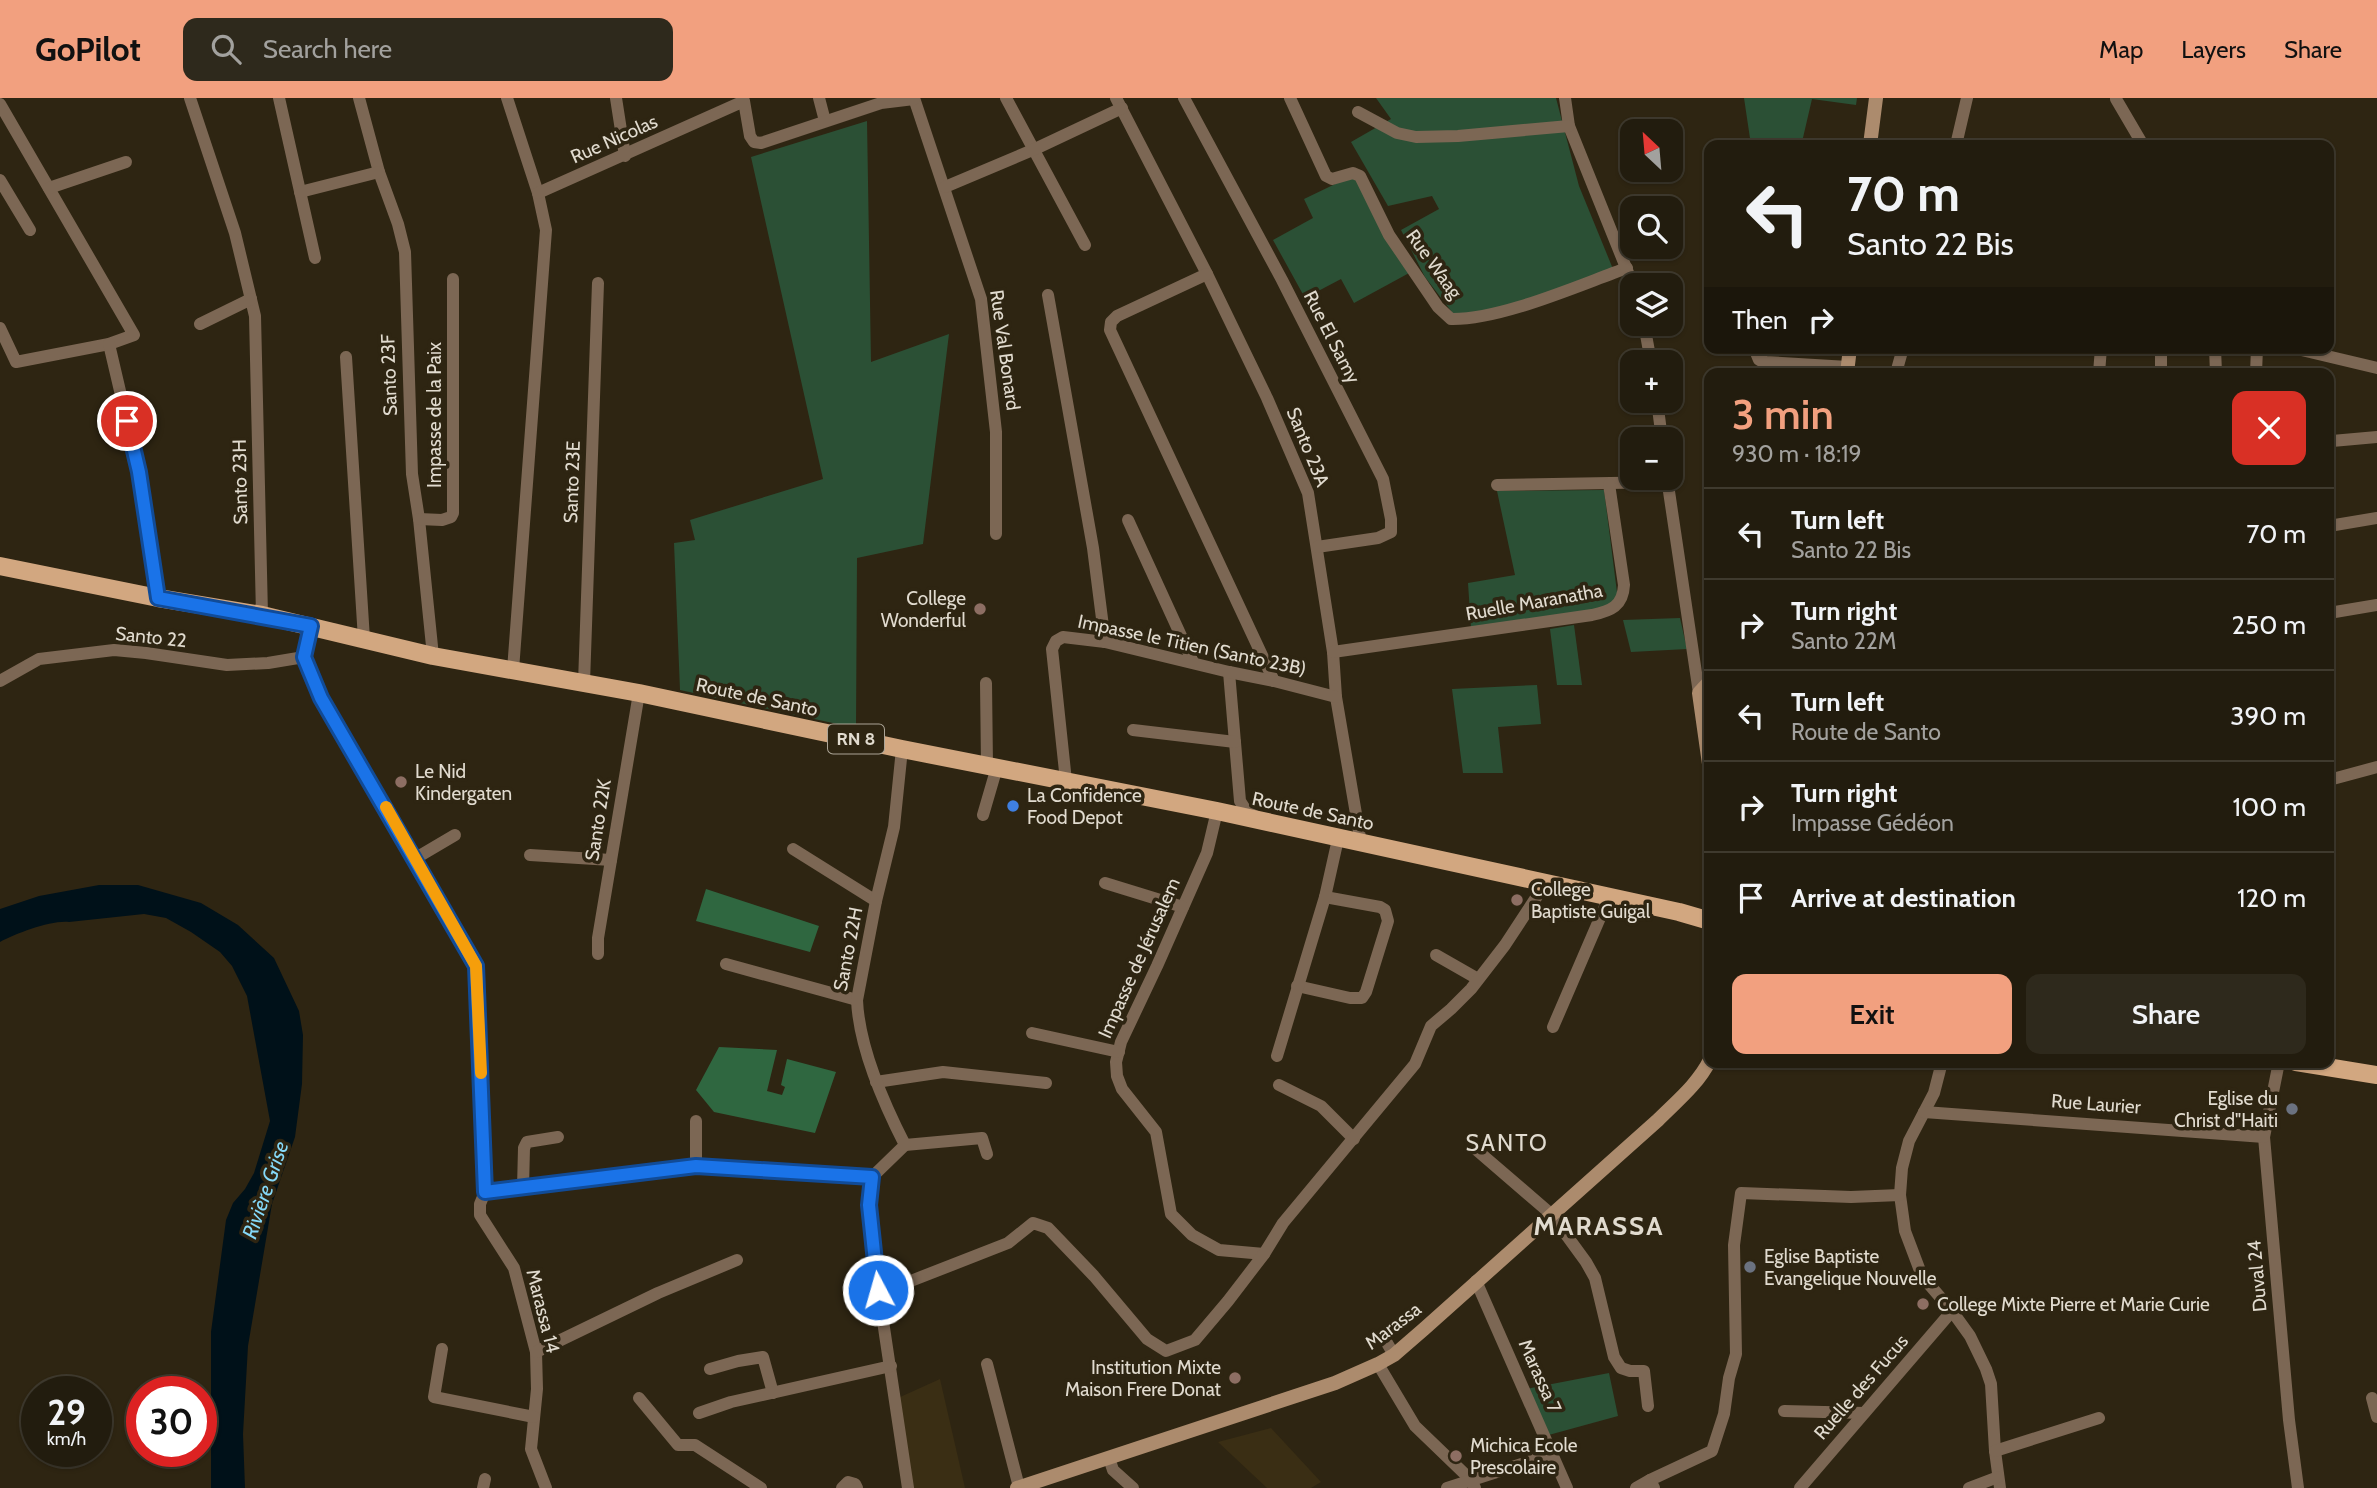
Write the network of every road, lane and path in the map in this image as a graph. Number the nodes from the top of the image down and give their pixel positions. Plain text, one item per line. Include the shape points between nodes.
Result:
1 (190, 98) edge
2 (279, 98) edge
3 (359, 98) edge
4 (507, 98) edge
5 (616, 98) edge
6 (819, 98) edge
7 (914, 98) edge
8 (1006, 98) edge
9 (1184, 98) edge
10 (1290, 98) edge
11 (1564, 98) edge
12 (1876, 98) edge
13 (1967, 98) edge
14 (747, 99) edge
15 (2116, 99) edge
16 (1119, 103) edge
17 (0, 104) edge
18 (1358, 112) dead end
19 (825, 121) junction
20 (1569, 125) junction
21 (1871, 140) edge
22 (1957, 140) edge
23 (2140, 140) edge
24 (1035, 149) junction
25 (625, 156) junction
26 (126, 162) dead end
27 (379, 172) junction
28 (0, 180) edge
29 (945, 187) junction
30 (49, 188) junction
31 (300, 192) junction
32 (538, 194) junction
33 (30, 230) dead end
34 (1085, 245) dead end
35 (315, 258) dead end
36 (1627, 268) junction
37 (1629, 273) edge
38 (1207, 274) junction
39 (453, 279) dead end
40 (598, 283) dead end
41 (1048, 295) dead end
42 (251, 299) junction
43 (200, 324) dead end
44 (0, 328) edge
45 (109, 344) junction
46 (1756, 354) edge
47 (2318, 354) edge
48 (346, 357) dead end
49 (1828, 368) edge
50 (2377, 368) edge
51 (2377, 437) edge
52 (2334, 441) edge
53 (1620, 483) edge
54 (1609, 484) junction
55 (1497, 485) dead end
56 (1669, 490) edge
57 (2377, 518) edge
58 (419, 519) junction
59 (1128, 520) dead end
60 (2334, 525) edge
61 (996, 534) dead end
62 (1317, 547) junction
63 (0, 566) edge
64 (158, 598) junction
65 (2377, 605) edge
66 (2334, 612) edge
67 (262, 615) junction
68 (311, 626) junction
69 (364, 639) junction
70 (1105, 642) junction
71 (1334, 652) junction
72 (433, 656) junction
73 (304, 657) junction
74 (1193, 662) junction
75 (513, 670) junction
76 (1228, 672) junction
77 (0, 681) edge
78 (1274, 681) junction
79 (584, 682) junction
80 (986, 682) dead end
81 (1704, 687) edge
82 (1699, 692) junction
83 (639, 693) junction
84 (1336, 697) junction
85 (1704, 728) edge
86 (1133, 730) dead end
87 (1235, 742) junction
88 (902, 749) junction
89 (992, 766) junction
90 (2376, 768) edge
91 (2334, 779) edge
92 (1066, 781) junction
93 (1217, 811) junction
94 (983, 816) dead end
95 (1268, 824) junction
96 (455, 835) dead end
97 (1338, 839) junction
98 (1362, 843) junction
99 (793, 849) dead end
100 (530, 855) dead end
101 (416, 858) junction
102 (611, 860) junction
103 (1105, 883) dead end
104 (1545, 884) junction
105 (1325, 897) junction
106 (1609, 897) junction
107 (876, 901) junction
108 (1183, 906) junction
109 (1704, 920) edge
110 (597, 954) dead end
111 (1436, 955) dead end
112 (726, 964) dead end
113 (1478, 979) junction
114 (1297, 986) junction
115 (857, 1000) junction
116 (1553, 1027) dead end
117 (1032, 1033) dead end
118 (1119, 1052) junction
119 (1277, 1056) dead end
120 (1706, 1068) edge
121 (1940, 1068) edge
122 (2279, 1068) edge
123 (2333, 1068) edge
124 (2377, 1075) edge
125 (876, 1082) junction
126 (1046, 1083) dead end
127 (1279, 1085) dead end
128 (1924, 1112) junction
129 (696, 1121) dead end
130 (558, 1137) dead end
131 (2264, 1137) junction
132 (1354, 1139) junction
133 (905, 1145) junction
134 (1472, 1146) dead end
135 (987, 1154) dead end
136 (696, 1166) junction
137 (872, 1177) junction
138 (523, 1188) junction
139 (485, 1192) junction
140 (1900, 1195) junction
141 (1551, 1214) junction
142 (1264, 1254) junction
143 (737, 1260) dead end
144 (1476, 1281) junction
145 (878, 1290) junction
146 (1952, 1311) junction
147 (1383, 1336) dead end
148 (442, 1349) dead end
149 (536, 1352) junction
150 (1394, 1354) junction
151 (987, 1364) dead end
152 (1378, 1364) junction
153 (891, 1366) junction
154 (710, 1369) dead end
155 (773, 1394) junction
156 (639, 1398) dead end
157 (2372, 1398) dead end
158 (1648, 1406) dead end
159 (1784, 1411) dead end
160 (699, 1413) dead end
161 (1864, 1413) junction
162 (534, 1417) junction
163 (2377, 1417) edge
164 (2099, 1418) dead end
165 (1995, 1451) junction
166 (1553, 1454) junction
167 (1109, 1458) junction
168 (1999, 1483) edge
169 (1472, 1484) edge
170 (1652, 1484) edge
171 (546, 1488) edge
172 (761, 1488) edge
173 (842, 1488) edge
174 (857, 1488) edge
175 (908, 1488) edge
176 (1018, 1488) edge
177 (1133, 1488) edge
178 (1447, 1488) edge
179 (1567, 1488) edge
180 (1636, 1488) edge
181 (1800, 1488) edge
182 (1969, 1488) edge
183 (2298, 1488) edge

1 - 42 street, Santo 23H via 235,233
2 - 31 street
3 - 27 street, Santo 23F
4 - 32 street
5 - 25 street
6 - 19 street
7 - 19 street, Rue Nicolas
7 - 29 street, Rue Val Bonard
8 - 24 street
9 - 62 street, Rue El Samy via 1383,479 1391,532
10 - 36 street, Rue Waag via 1326,176 1360,176 1390,235 1451,319 1518,307
11 - 20 street
12 - 21 main road
13 - 22 street
14 - 19 street, Rue Nicolas via 754,142
14 - 25 street, Rue Nicolas
15 - 23 street
16 - 24 street
16 - 38 street, Santo 23A
17 - 30 street
18 - 20 street via 1397,133 1416,137
20 - 36 street
24 - 29 street
24 - 34 street
25 - 32 street, Rue Nicolas
26 - 30 street
27 - 31 street
27 - 58 street, Santo 23F via 405,253 412,474
28 - 33 street
29 - 61 street, Rue Val Bonard via 981,299 996,432
30 - 45 street via 134,335
31 - 35 street
32 - 75 street via 546,230
36 - 37 street
38 - 62 street, Santo 23A via 1308,493
38 - 78 street via 1117,316 1110,330
39 - 58 street, Impasse de la Paix via 453,513 442,520
40 - 79 street, Santo 23E
41 - 70 street
42 - 43 street
42 - 67 street, Santo 23H
44 - 45 street via 16,362
45 - 64 street via 139,472
46 - 49 street via 1766,362
47 - 50 street
48 - 69 street
51 - 52 street
53 - 54 street
54 - 55 street
54 - 71 street, Ruelle Maranatha via 1624,585 1617,606 1592,615
56 - 82 street
57 - 60 street
58 - 72 street, Santo 23F
59 - 74 street
62 - 71 street, Santo 23A
63 - 64 main road, Route de Santo / RN 8
64 - 67 main road, Route de Santo / RN 8
65 - 66 street
67 - 68 main road, Route de Santo / RN 8
68 - 69 main road, Route de Santo / RN 8
68 - 73 street
69 - 72 main road, Route de Santo / RN 8
70 - 74 street, Impasse le Titien (Santo 23B)
70 - 92 street, Impasse le Titien (Santo 23B) via 1063,637 1052,649
71 - 84 street, Santo 23A
72 - 75 main road, Route de Santo / RN 8
73 - 77 street, Santo 22 via 226,665 114,650 39,659
73 - 101 street, Marassa 14 via 321,698
74 - 76 street, Impasse le Titien (Santo 23B)
75 - 79 main road, Route de Santo / RN 8
76 - 78 street, Impasse le Titien (Santo 23B)
76 - 87 street
78 - 84 street, Impasse le Titien (Santo 23B)
79 - 83 main road, Route de Santo / RN 8
80 - 89 street
81 - 82 main road
82 - 85 main road
83 - 88 main road, Route de Santo / RN 8
83 - 102 street, Santo 22K
84 - 98 street, Santo 23A
86 - 87 street
87 - 95 street via 1240,801
88 - 89 main road, Route de Santo / RN 8
88 - 107 street, Santo 22H via 894,827
89 - 92 main road, Route de Santo / RN 8
89 - 94 street
90 - 91 street
92 - 93 main road, Route de Santo / RN 8
93 - 95 main road, Route de Santo / RN 8
93 - 108 street, Impasse de Jérusalem via 1207,853
95 - 97 main road, Route de Santo / RN 8
96 - 101 street
97 - 98 main road, Route de Santo / RN 8
97 - 105 street
98 - 104 main road, Route de Santo / RN 8
99 - 107 street
100 - 102 street
101 - 139 street, Marassa 14 via 476,966
102 - 110 street, Santo 22K
103 - 108 street
104 - 106 main road, Route de Santo / RN 8
104 - 113 street
105 - 114 street
105 - 114 street via 1380,907 1388,914 1366,992 1362,998 1350,998
106 - 109 main road, Route de Santo / RN 8
106 - 116 street
107 - 115 street, Santo 22H
108 - 118 street, Impasse de Jérusalem
111 - 113 street
112 - 115 street
113 - 132 street via 1431,1026 1415,1064
114 - 119 street
115 - 125 street, Santo 22H
117 - 118 street
118 - 142 street, Impasse de Jérusalem via 1117,1076 1122,1089 1156,1132 1171,1214 1192,1235 1219,1250
120 - 141 main road, Marassa via 1689,1090
121 - 128 street
122 - 131 street, Duval 24
123 - 124 main road
125 - 126 street via 943,1072
125 - 133 street, Santo 22H
127 - 132 street via 1321,1106
128 - 131 street, Rue Laurier
128 - 140 street via 1909,1141
129 - 136 street
130 - 138 street via 527,1142
131 - 183 street, Duval 24
132 - 142 street via 1283,1223
133 - 135 street via 982,1138
133 - 137 street
134 - 141 street
136 - 137 street
136 - 138 street
137 - 145 street via 869,1205
138 - 139 street
139 - 149 street, Marassa 14 via 480,1215 514,1268
140 - 146 street via 1905,1231 1922,1276
140 - 170 street via 1741,1193 1734,1245 1736,1354 1724,1414 1712,1451
141 - 144 main road, Marassa
141 - 158 street via 1595,1278 1621,1368 1644,1371
142 - 145 street via 1195,1340 1166,1351 1147,1339 1048,1228 1033,1223 1007,1243
143 - 149 street
144 - 150 main road, Marassa
144 - 166 street, Marassa 7
145 - 153 street
146 - 161 street, Ruelle des Fucus
146 - 165 street via 1970,1336 1991,1384
147 - 150 street
148 - 162 street via 434,1397
149 - 162 street, Marassa 14
150 - 152 main road, Marassa
151 - 176 street
152 - 167 main road, Marassa via 1335,1383
152 - 169 street via 1415,1426
153 - 155 street
153 - 175 street
154 - 155 street via 763,1357
155 - 160 street
156 - 172 street via 678,1445 695,1445
157 - 163 street
159 - 161 street
161 - 181 street, Ruelle des Fucus
162 - 171 street, Marassa 14 via 531,1449
164 - 165 street
165 - 168 street
166 - 169 street
166 - 179 street, Marassa 7
167 - 176 main road, Marassa
167 - 177 street via 1114,1471
168 - 182 street
169 - 178 street
170 - 180 street
173 - 174 street via 848,1482

